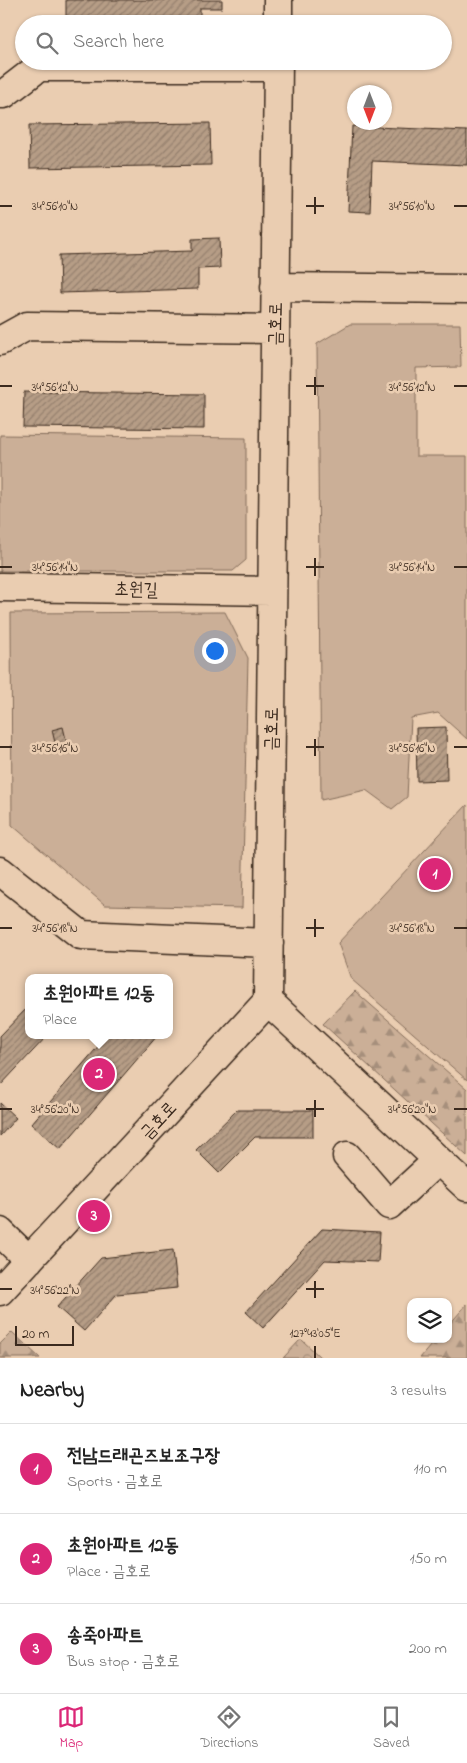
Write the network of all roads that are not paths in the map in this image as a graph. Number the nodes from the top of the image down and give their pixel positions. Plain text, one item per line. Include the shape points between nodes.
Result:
1 (278, 0) edge
2 (278, 15) edge
3 (35, 70) edge
4 (278, 70) edge
5 (0, 94) edge
6 (275, 287) junction
7 (467, 289) edge
8 (275, 329) junction
9 (0, 341) edge
10 (0, 587) edge
11 (272, 591) junction
12 (0, 872) edge
13 (269, 943) junction
14 (268, 1001) junction
15 (347, 1156) dead end
16 (438, 1160) junction
17 (467, 1187) edge
18 (0, 1232) edge
19 (29, 1260) junction
20 (0, 1291) edge

1 - 2 street
3 - 5 street
4 - 6 street, 금호로
6 - 7 street
6 - 8 street, 금호로
8 - 9 street via 27,326
8 - 11 street, 금호로
10 - 11 street, 초원길
11 - 13 street, 금호로
12 - 13 street via 81,935
13 - 14 street, 금호로
14 - 16 street
14 - 19 street, 금호로
15 - 16 street via 389,1205
16 - 17 street
18 - 19 street
19 - 20 street, 금호로

